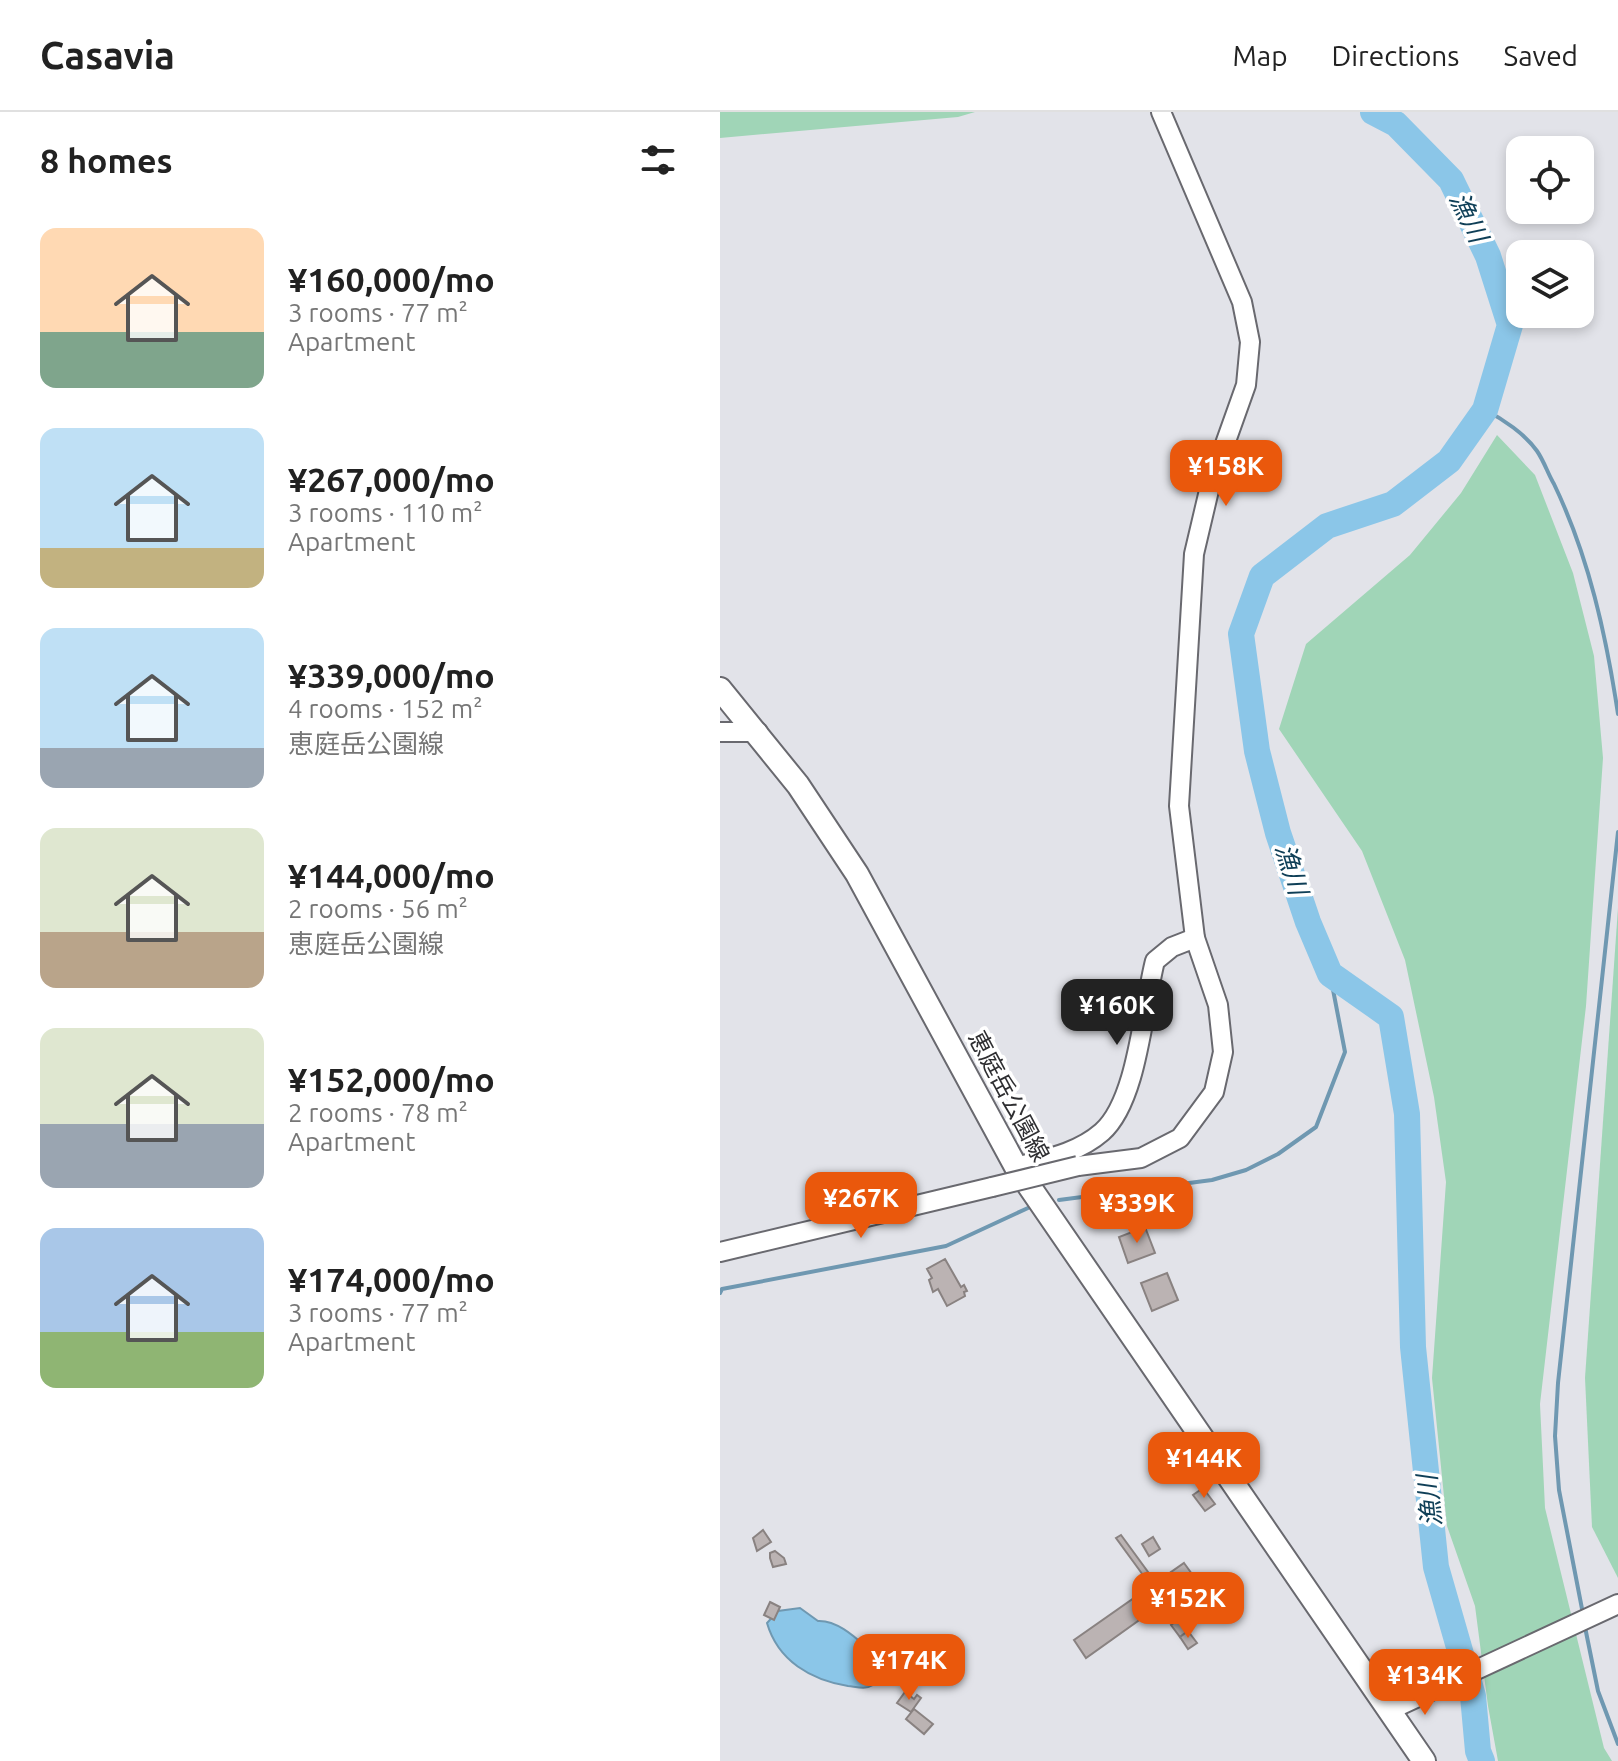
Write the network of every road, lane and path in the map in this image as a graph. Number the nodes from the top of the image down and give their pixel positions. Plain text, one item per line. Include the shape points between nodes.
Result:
1 (1161, 112) edge
2 (720, 689) edge
3 (720, 732) edge
4 (758, 732) junction
5 (1195, 938) junction
6 (1016, 1167) junction
7 (720, 1252) edge
8 (1618, 1604) edge
9 (1390, 1710) junction
10 (1424, 1761) edge

1 - 5 street via 1242,302 1250,342 1246,385 1210,486 1194,554 1179,806
2 - 4 main road, 恵庭岳公園線
3 - 4 street
4 - 6 main road, 恵庭岳公園線 via 857,874
5 - 6 street via 1155,961 1137,1055 1124,1096 1104,1131 1072,1152
5 - 7 street, bridge via 1218,1005 1223,1052 1214,1092 1180,1138 1141,1158 1078,1166
6 - 9 main road, 恵庭岳公園線
8 - 9 street
9 - 10 main road, 恵庭岳公園線

